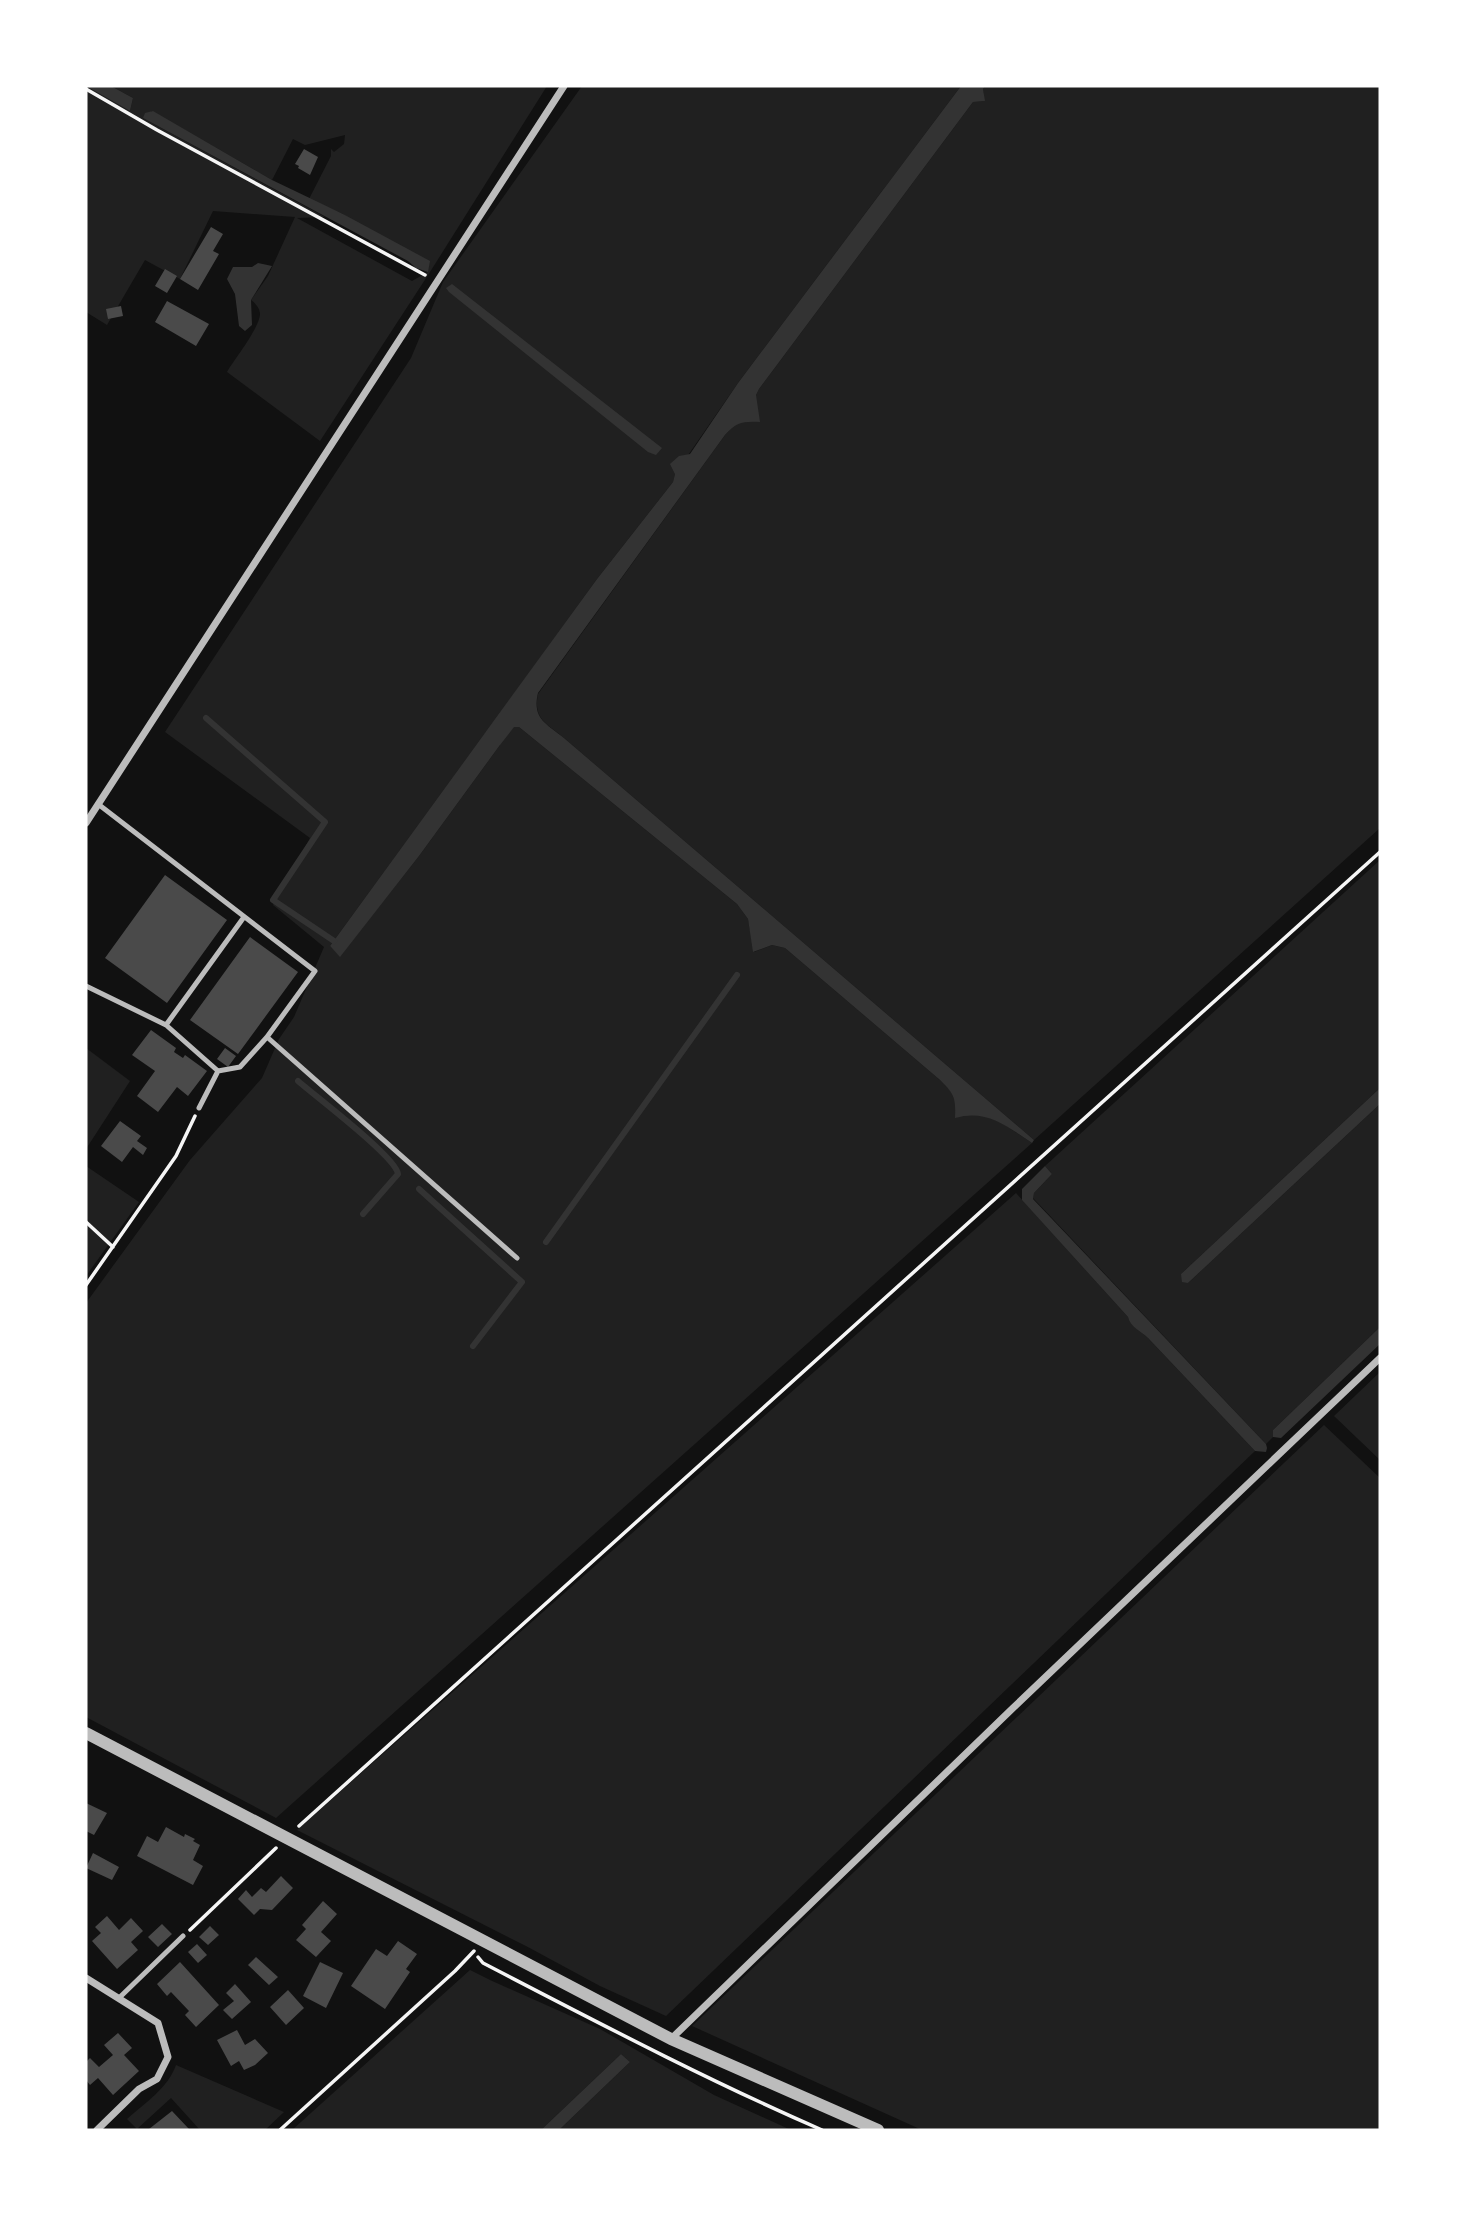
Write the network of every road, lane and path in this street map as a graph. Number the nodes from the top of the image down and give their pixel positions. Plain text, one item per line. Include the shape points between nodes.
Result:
1 (564, 86) edge
2 (86, 89) edge
3 (436, 281) junction
4 (98, 804) junction
5 (86, 823) edge
6 (1380, 852) edge
7 (244, 917) junction
8 (86, 986) edge
9 (166, 1025) junction
10 (267, 1037) junction
11 (218, 1071) junction
12 (199, 1108) joint
13 (86, 1222) edge
14 (113, 1247) junction
15 (517, 1258) dead end
16 (86, 1285) edge
17 (1380, 1358) edge
18 (86, 1733) edge
19 (286, 1837) junction
20 (183, 1936) joint
21 (474, 1951) dead end
22 (86, 1978) edge
23 (119, 1998) junction
24 (671, 2039) junction
25 (97, 2130) edge
26 (280, 2130) edge
27 (878, 2130) edge

1 - 3 street
2 - 3 path
3 - 4 street
4 - 5 street
4 - 7 lane
6 - 19 path
7 - 9 lane
7 - 10 lane via 314,971
8 - 9 lane
9 - 11 lane
10 - 11 lane via 240,1067
10 - 15 lane
11 - 12 lane
12 - 14 path via 176,1156
13 - 14 path
14 - 16 path
17 - 24 street
18 - 19 street
19 - 20 path
19 - 24 street
20 - 23 lane
21 - 26 path
22 - 23 street
23 - 25 street via 158,2023 168,2057 157,2079 139,2089
24 - 27 street

